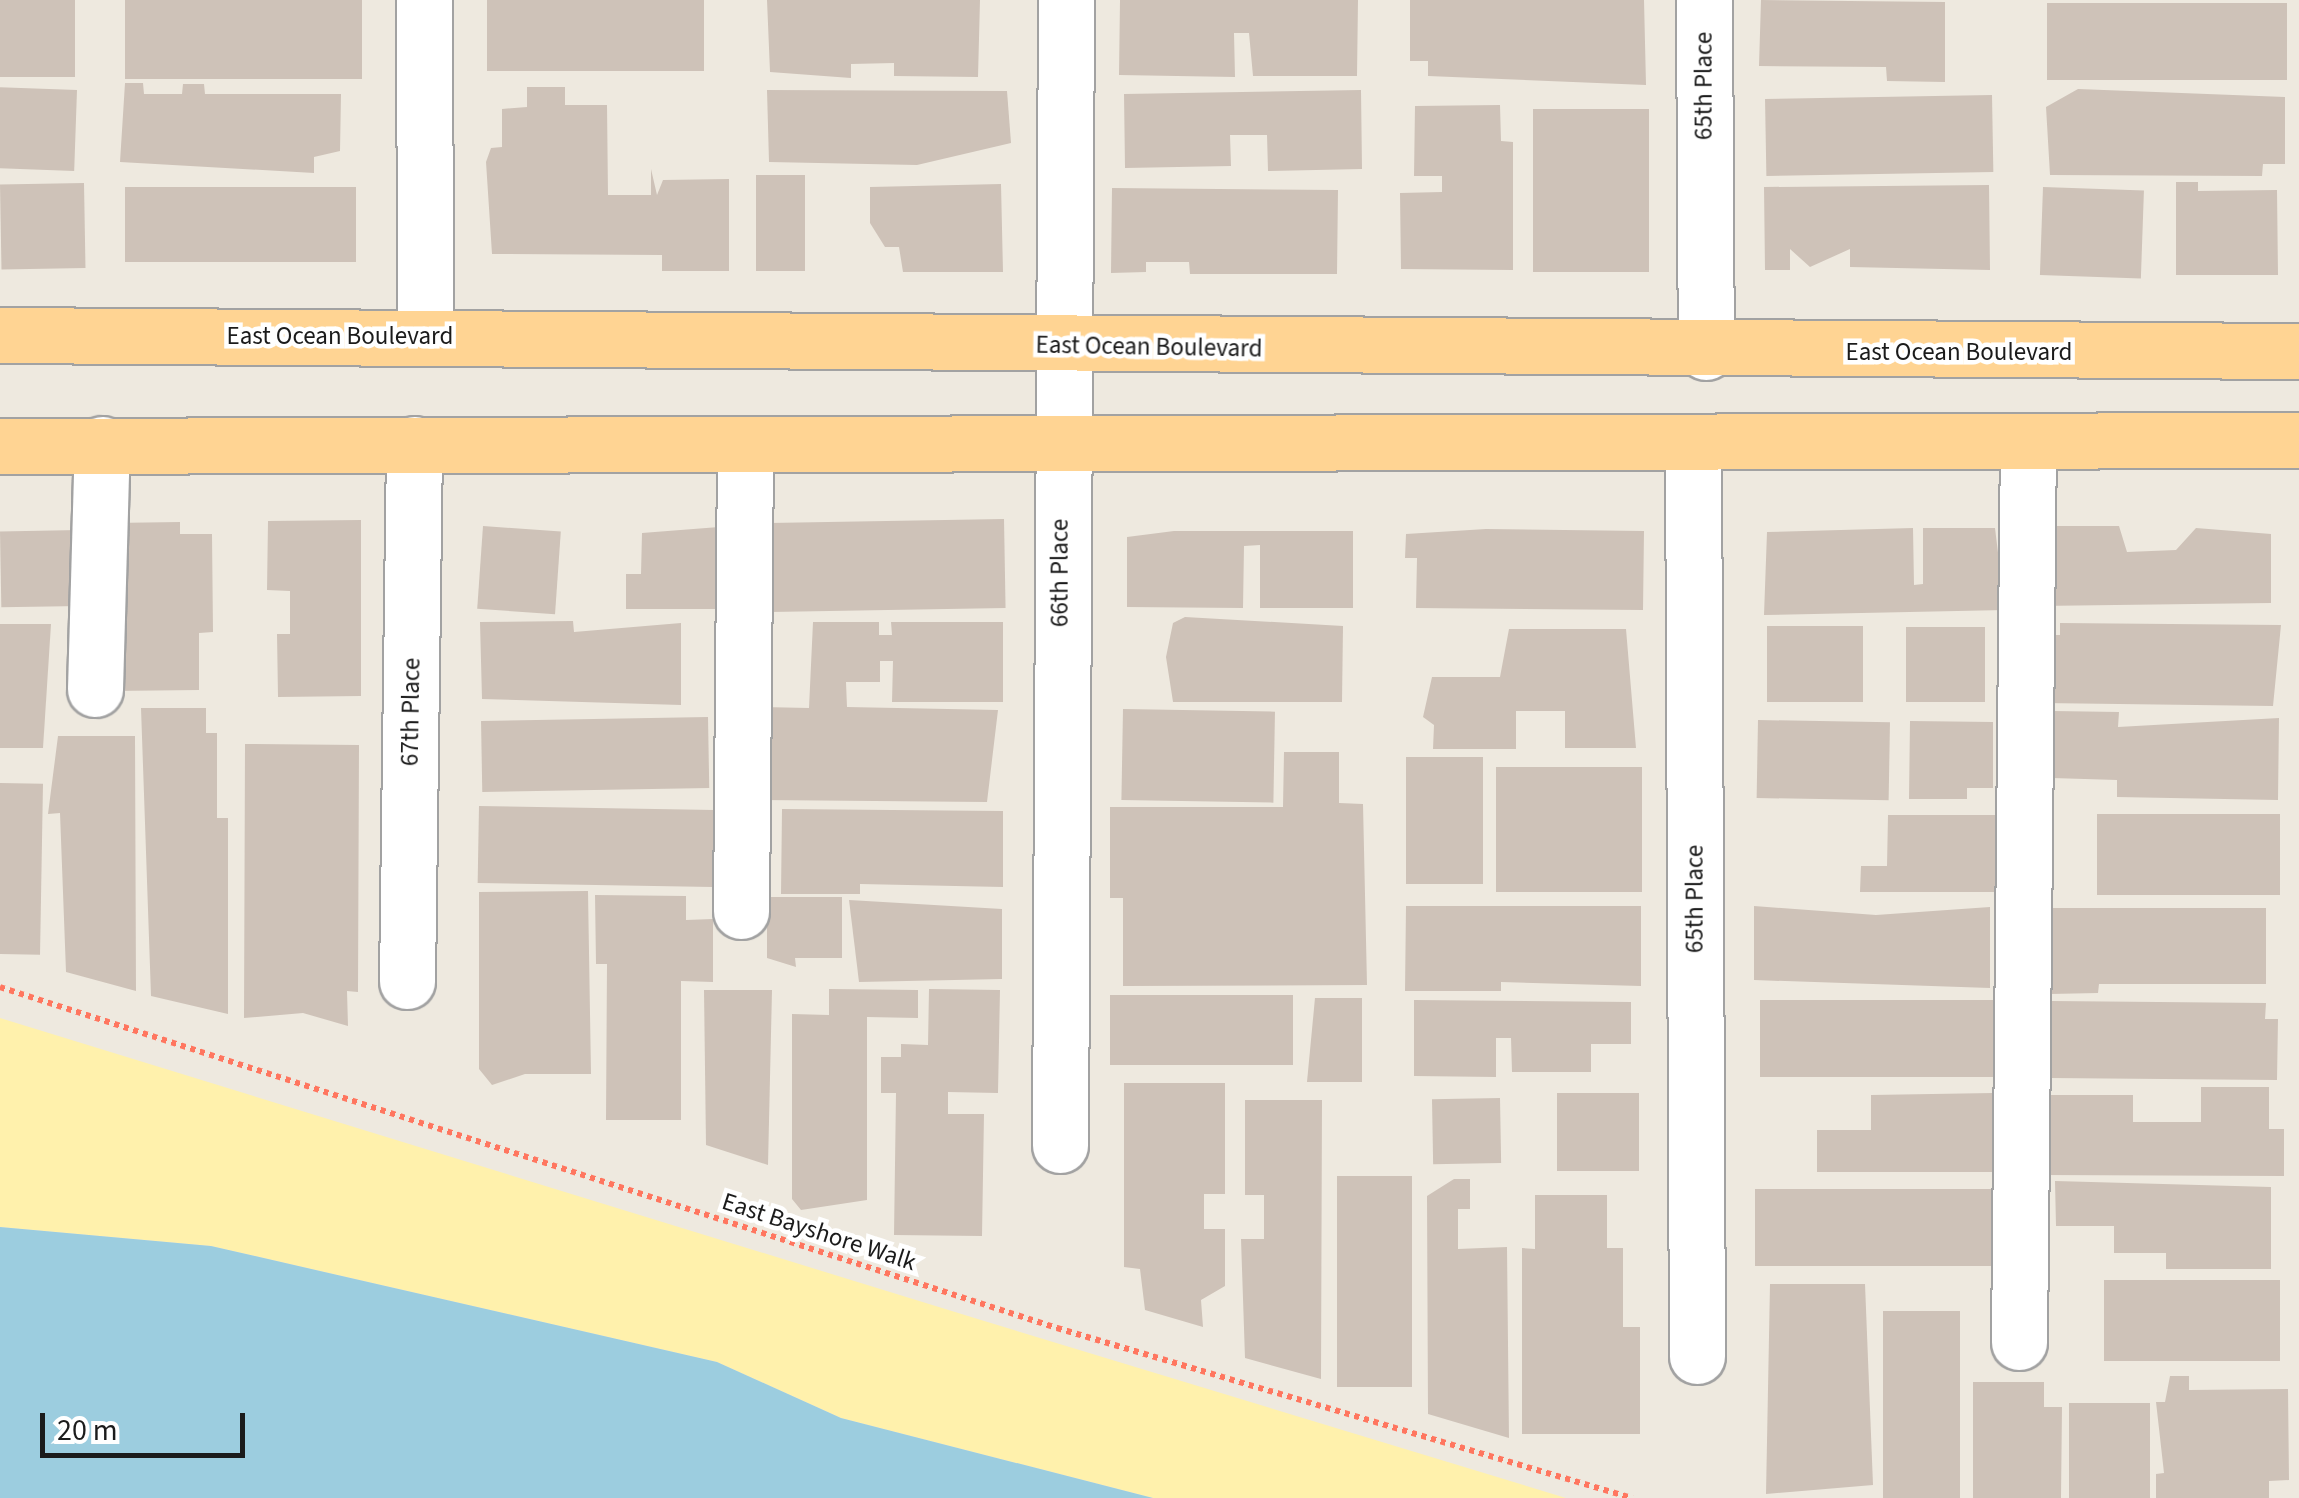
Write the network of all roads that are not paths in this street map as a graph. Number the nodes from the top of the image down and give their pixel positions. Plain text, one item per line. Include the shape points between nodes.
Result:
1 (424, 0) edge
2 (1066, 0) edge
3 (1704, 0) edge
4 (0, 336) edge
5 (425, 336) junction
6 (1064, 346) junction
7 (1706, 352) junction
8 (2299, 352) edge
9 (1060, 440) junction
10 (2299, 440) edge
11 (1692, 442) junction
12 (102, 444) junction
13 (414, 444) junction
14 (2028, 444) junction
15 (745, 445) junction
16 (0, 446) edge
17 (95, 689) dead end
18 (741, 911) dead end
19 (407, 981) dead end
20 (1060, 1145) dead end
21 (2019, 1342) dead end
22 (1696, 1356) dead end

1 - 5 street
2 - 6 street, 66th Place
3 - 7 street, 65th Place
4 - 5 main road, East Ocean Boulevard
5 - 6 main road, East Ocean Boulevard
6 - 7 main road, East Ocean Boulevard
6 - 9 street, 66th Place
7 - 8 main road, East Ocean Boulevard
9 - 11 main road
9 - 15 main road
9 - 20 street, 66th Place
10 - 14 main road
11 - 14 main road
11 - 22 street, 65th Place
12 - 13 main road
12 - 16 main road
12 - 17 street
13 - 15 main road
13 - 19 street, 67th Place
14 - 21 street
15 - 18 street

